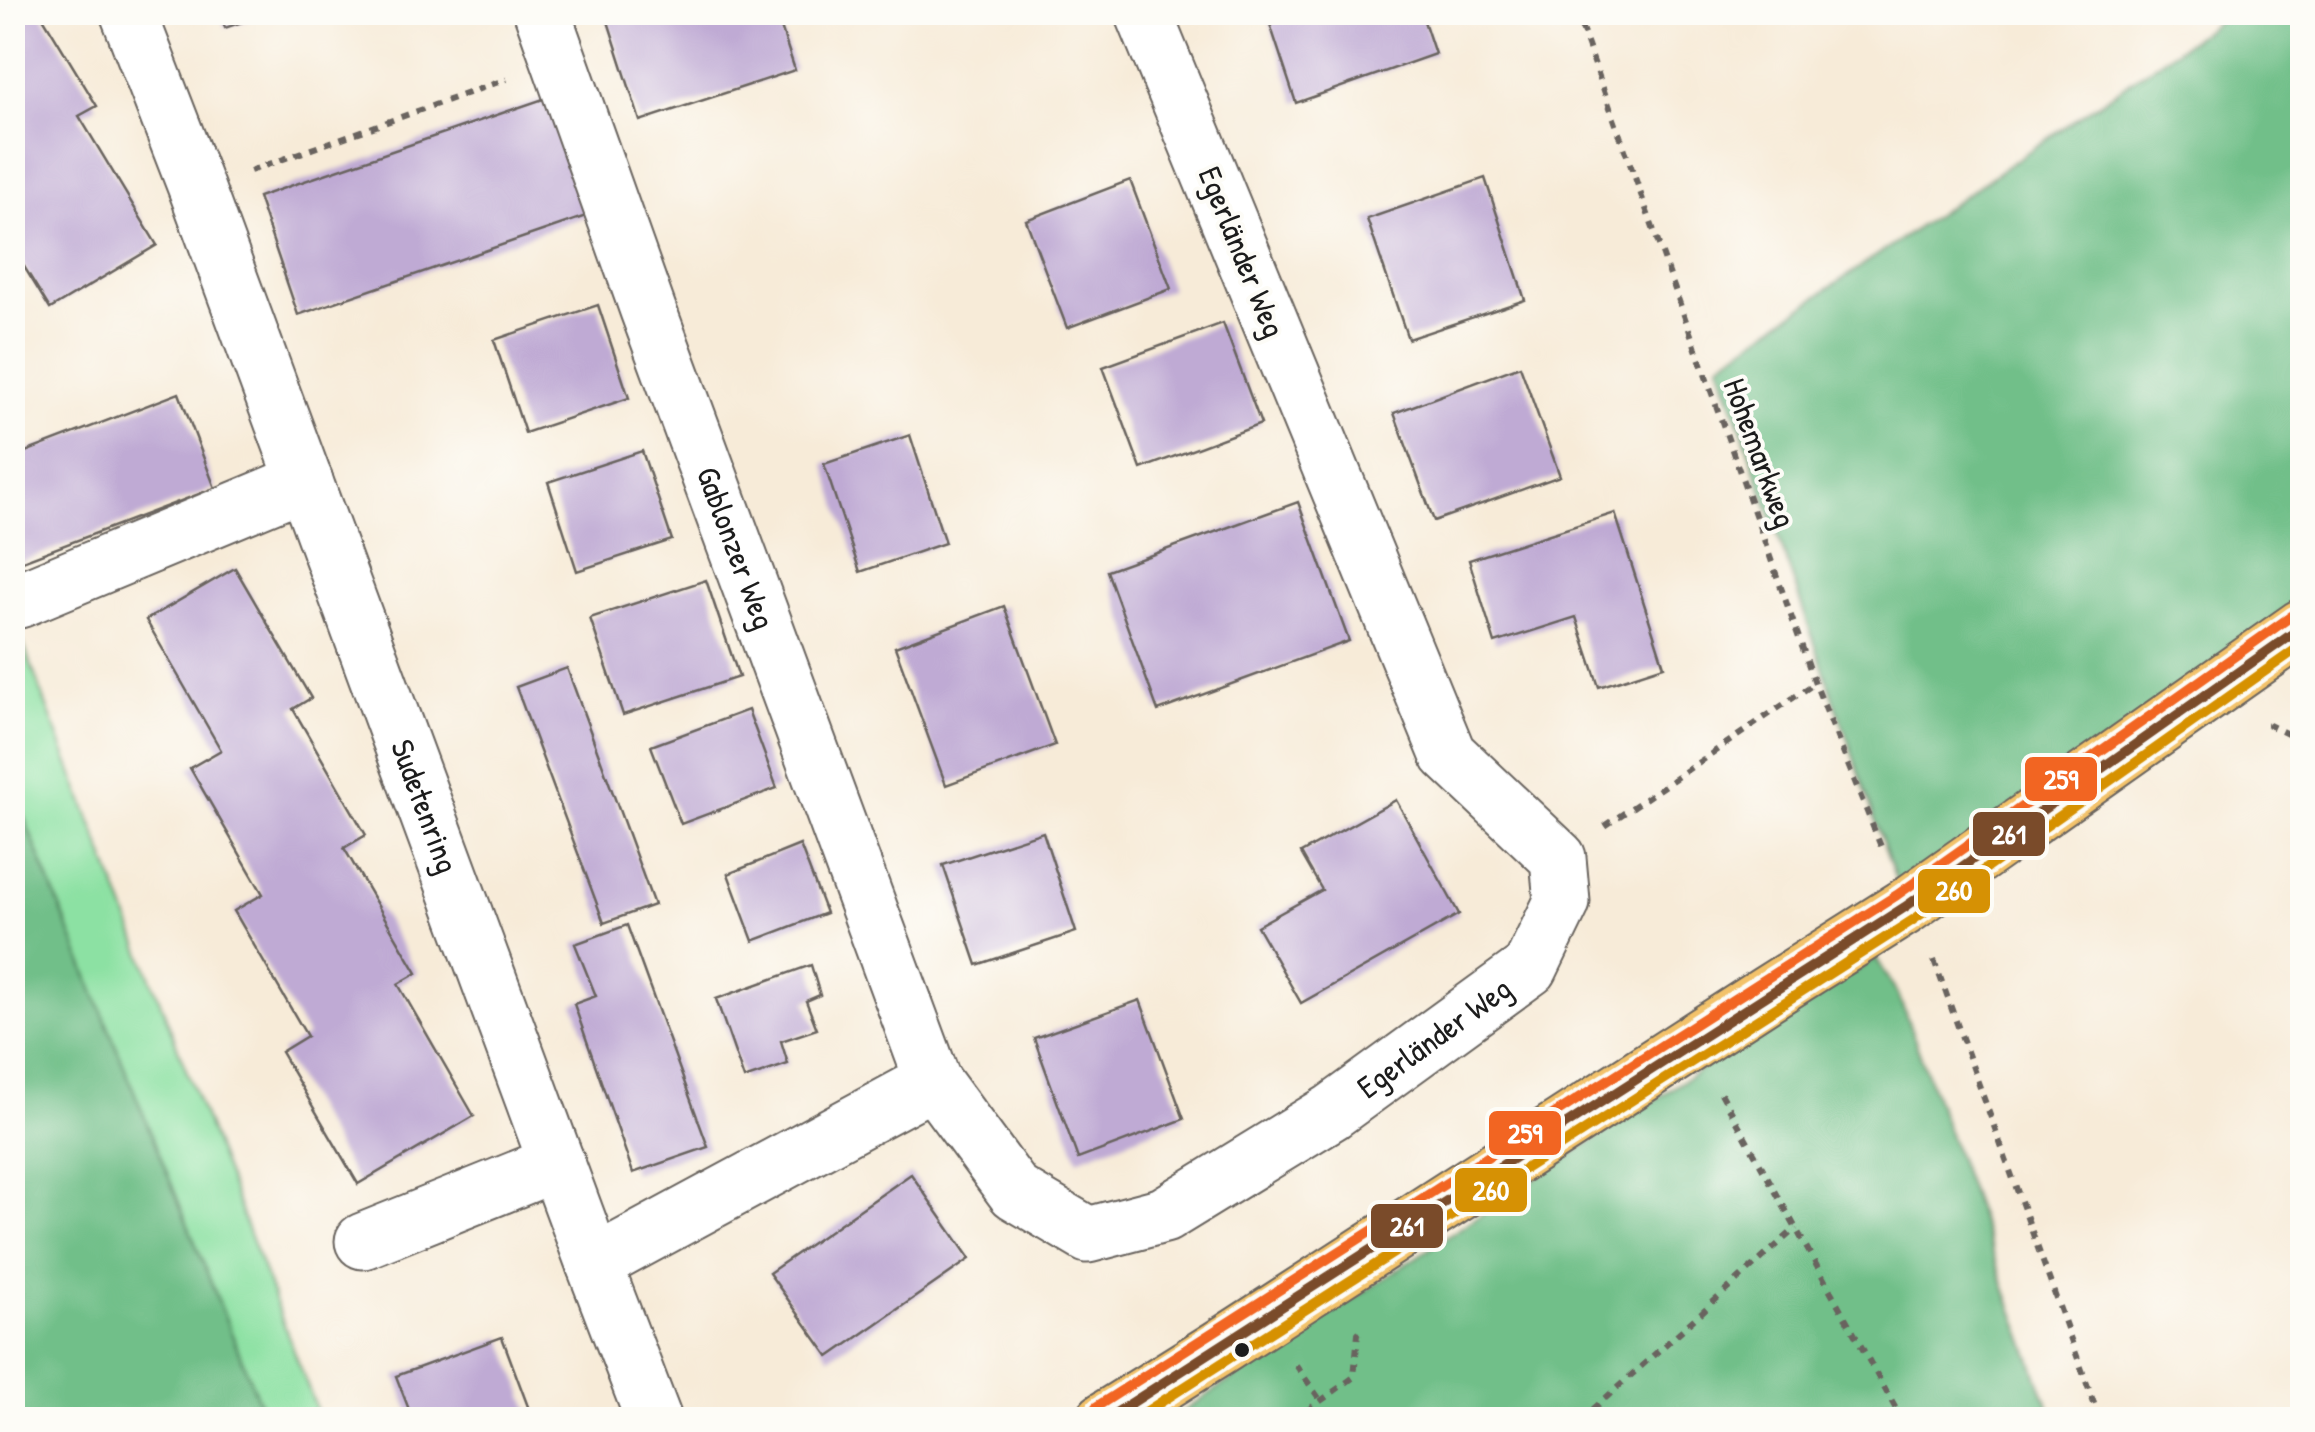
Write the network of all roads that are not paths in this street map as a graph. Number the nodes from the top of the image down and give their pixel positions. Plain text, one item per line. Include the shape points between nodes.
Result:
1 (128, 12) edge
2 (1144, 12) edge
3 (550, 37) edge
4 (305, 482) junction
5 (19, 600) dead end
6 (2302, 627) edge
7 (933, 1081) junction
8 (557, 1164) junction
9 (363, 1240) dead end
10 (594, 1264) junction
11 (654, 1420) edge
12 (1104, 1420) edge

1 - 4 street, Sudetenring
2 - 7 street, Egerländer Weg via 1448,754 1558,858 1562,902 1530,968 1332,1112 1164,1215 1088,1234 1014,1192
3 - 7 street, Gablonzer Weg
4 - 5 street
4 - 8 street, Sudetenring
6 - 12 main road via 1906,907
7 - 10 street
8 - 9 street
8 - 10 street, Sudetenring
10 - 11 street, Sudetenring

